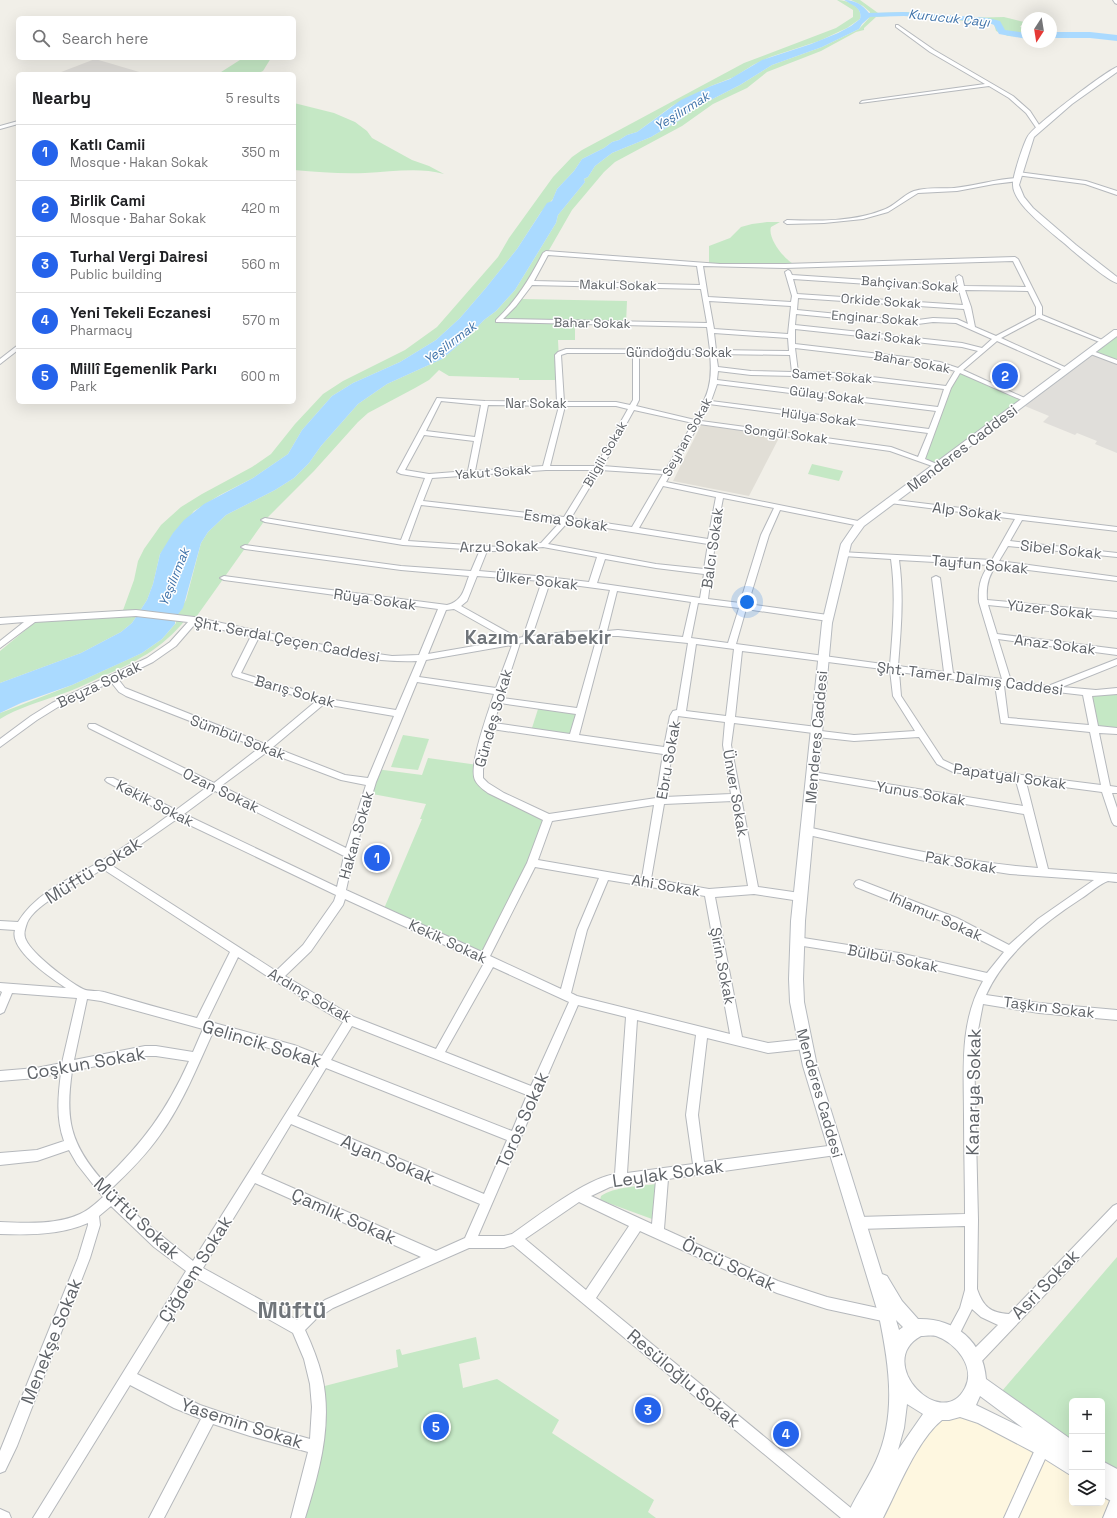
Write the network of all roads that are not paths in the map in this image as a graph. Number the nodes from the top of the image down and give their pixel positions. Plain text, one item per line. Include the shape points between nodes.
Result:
1 (897, 26) dead end
2 (1117, 69) edge
3 (988, 85) junction
4 (862, 102) dead end
5 (16, 123) edge
6 (0, 128) edge
7 (1039, 128) junction
8 (1018, 177) junction
9 (1117, 193) edge
10 (787, 222) dead end
11 (700, 265) junction
12 (785, 266) junction
13 (790, 277) junction
14 (959, 277) dead end
15 (1117, 281) edge
16 (531, 283) junction
17 (704, 287) junction
18 (962, 288) junction
19 (1030, 289) junction
20 (795, 296) junction
21 (707, 299) junction
22 (794, 304) junction
23 (968, 307) junction
24 (794, 312) junction
25 (1039, 316) junction
26 (792, 327) junction
27 (972, 327) junction
28 (710, 328) junction
29 (1117, 332) edge
30 (791, 336) junction
31 (997, 338) junction
32 (1104, 342) junction
33 (16, 349) edge
34 (792, 349) junction
35 (983, 350) junction
36 (636, 352) junction
37 (713, 352) junction
38 (1090, 352) junction
39 (0, 362) edge
40 (1117, 362) edge
41 (715, 369) junction
42 (959, 370) junction
43 (1067, 370) junction
44 (796, 373) junction
45 (714, 382) junction
46 (948, 388) junction
47 (439, 399) joint
48 (1026, 400) junction
49 (707, 402) junction
50 (485, 403) junction
51 (561, 403) junction
52 (632, 406) junction
53 (940, 409) junction
54 (697, 422) junction
55 (931, 431) junction
56 (421, 433) junction
57 (478, 439) junction
58 (921, 459) junction
59 (937, 466) junction
60 (546, 468) junction
61 (598, 468) junction
62 (471, 473) junction
63 (667, 473) junction
64 (429, 476) junction
65 (661, 483) junction
66 (720, 495) junction
67 (890, 501) junction
68 (419, 503) junction
69 (778, 507) junction
70 (1020, 517) junction
71 (566, 518) junction
72 (265, 520) dead end
73 (860, 524) junction
74 (1117, 529) edge
75 (634, 530) junction
76 (712, 542) junction
77 (403, 543) junction
78 (1006, 543) junction
79 (543, 545) junction
80 (245, 547) dead end
81 (484, 549) junction
82 (843, 554) junction
83 (602, 555) junction
84 (1117, 555) edge
85 (895, 557) junction
86 (994, 563) junction
87 (708, 572) junction
88 (475, 573) junction
89 (224, 578) dead end
90 (936, 578) dead end
91 (547, 579) junction
92 (1117, 579) edge
93 (592, 586) junction
94 (614, 589) junction
95 (695, 600) junction
96 (704, 601) junction
97 (983, 602) junction
98 (455, 606) junction
99 (743, 606) junction
100 (443, 608) junction
101 (1117, 615) edge
102 (828, 618) junction
103 (32, 619) junction
104 (194, 620) junction
105 (0, 621) edge
106 (602, 633) junction
107 (256, 634) junction
108 (993, 636) junction
109 (526, 639) junction
110 (517, 641) junction
111 (689, 641) junction
112 (0, 645) edge
113 (735, 648) junction
114 (1117, 652) edge
115 (422, 658) junction
116 (822, 659) junction
117 (1117, 662) edge
118 (894, 668) junction
119 (949, 675) junction
120 (113, 678) junction
121 (414, 679) junction
122 (1003, 682) junction
123 (1050, 688) junction
124 (1117, 691) edge
125 (1087, 692) junction
126 (498, 696) junction
127 (322, 701) junction
128 (581, 712) junction
129 (680, 713) junction
130 (399, 714) junction
131 (730, 719) junction
132 (489, 725) junction
133 (92, 726) dead end
134 (1093, 730) junction
135 (1117, 731) edge
136 (817, 732) junction
137 (922, 734) junction
138 (574, 737) junction
139 (0, 744) edge
140 (267, 748) junction
141 (668, 751) junction
142 (813, 775) junction
143 (1020, 778) junction
144 (110, 780) dead end
145 (371, 782) junction
146 (214, 787) junction
147 (1106, 789) junction
148 (1117, 790) edge
149 (736, 797) junction
150 (660, 801) junction
151 (1029, 811) junction
152 (177, 815) junction
153 (548, 818) junction
154 (1117, 822) edge
155 (807, 831) junction
156 (349, 854) junction
157 (532, 863) junction
158 (104, 866) junction
159 (1044, 873) junction
160 (605, 875) junction
161 (1105, 878) junction
162 (1117, 878) edge
163 (646, 882) junction
164 (859, 884) dead end
165 (754, 890) junction
166 (340, 892) junction
167 (709, 893) junction
168 (800, 897) junction
169 (0, 924) edge
170 (22, 926) junction
171 (797, 941) junction
172 (236, 951) junction
173 (1011, 951) junction
174 (487, 960) junction
175 (277, 977) junction
176 (989, 978) junction
177 (4, 987) edge
178 (83, 994) junction
179 (570, 998) junction
180 (981, 999) junction
181 (0, 1009) edge
182 (632, 1014) junction
183 (1117, 1015) edge
184 (350, 1020) junction
185 (205, 1025) junction
186 (702, 1031) junction
187 (738, 1040) junction
188 (805, 1044) junction
189 (438, 1055) junction
190 (196, 1058) junction
191 (324, 1062) junction
192 (66, 1068) junction
193 (0, 1076) edge
194 (534, 1092) junction
195 (289, 1118) junction
196 (514, 1137) junction
197 (71, 1144) junction
198 (836, 1150) junction
199 (0, 1159) edge
200 (699, 1169) junction
201 (662, 1173) junction
202 (253, 1176) junction
203 (621, 1178) junction
204 (103, 1189) junction
205 (578, 1196) junction
206 (112, 1198) junction
207 (487, 1201) junction
208 (1117, 1210) edge
209 (93, 1213) junction
210 (972, 1220) junction
211 (638, 1223) junction
212 (858, 1223) junction
213 (0, 1228) edge
214 (658, 1232) junction
215 (515, 1239) junction
216 (469, 1242) junction
217 (436, 1257) junction
218 (872, 1266) junction
219 (195, 1269) junction
220 (971, 1289) junction
221 (588, 1299) junction
222 (887, 1316) junction
223 (1010, 1320) junction
224 (298, 1328) junction
225 (916, 1328) junction
226 (952, 1334) junction
227 (895, 1357) junction
228 (974, 1359) junction
229 (898, 1376) junction
230 (128, 1377) junction
231 (977, 1383) junction
232 (960, 1408) junction
233 (940, 1411) junction
234 (210, 1416) junction
235 (315, 1447) junction
236 (1043, 1448) junction
237 (1069, 1449) edge
238 (1069, 1464) edge
239 (0, 1466) edge
240 (1105, 1472) edge
241 (1117, 1480) edge
242 (1105, 1488) edge
243 (1117, 1495) edge
244 (1117, 1501) edge
245 (0, 1516) edge
246 (4, 1518) edge
247 (40, 1518) edge
248 (156, 1518) edge
249 (298, 1518) edge
250 (854, 1518) edge
251 (873, 1518) edge
252 (1010, 1518) edge
253 (1110, 1518) edge

1 - 3 street
2 - 7 street
3 - 4 street
3 - 7 street via 1017,102
5 - 6 street
7 - 8 street via 1031,136
8 - 9 street via 1086,183
8 - 10 street via 962,188 916,192 887,210 869,216 818,222
8 - 15 street via 1018,191 1030,210
11 - 12 street
11 - 16 street via 546,253
11 - 17 street, Seyhan Sokak
12 - 13 street
12 - 19 street via 1015,259
13 - 18 street, Bahçivan Sokak
13 - 20 street
14 - 18 street
16 - 17 street, Makul Sokak
16 - 28 street, Bahar Sokak via 514,306 498,321
17 - 21 street, Seyhan Sokak
18 - 19 street, Bahçivan Sokak
18 - 23 street
19 - 25 street via 1039,307
20 - 22 street
20 - 23 street, Orkide Sokak
21 - 22 street
21 - 28 street, Seyhan Sokak
22 - 24 street
23 - 27 street
24 - 26 street
24 - 27 street, Enginar Sokak via 910,323 951,320
25 - 31 street
25 - 32 street
26 - 30 street
26 - 35 street, Gazi Sokak via 962,345
27 - 31 street, Enginar Sokak
28 - 30 street, Bahar Sokak
28 - 37 street, Seyhan Sokak
29 - 32 street, Menderes Caddesi
30 - 34 street
31 - 35 street
31 - 43 street, Enginar Sokak
32 - 38 street, Menderes Caddesi
33 - 39 street
34 - 37 street, Gündoğdu Sokak
34 - 42 street, Bahar Sokak via 914,360
34 - 44 street
35 - 42 street
36 - 37 street, Gündoğdu Sokak
36 - 51 street, Gündoğdu Sokak via 560,353 558,355
36 - 52 street, Bilgili Sokak via 636,400
37 - 41 street, Seyhan Sokak
38 - 40 street
38 - 43 street, Menderes Caddesi
41 - 44 street, Samet Sokak via 751,373
41 - 45 street, Seyhan Sokak
42 - 46 street
42 - 48 street, Bahar Sokak
43 - 48 street, Menderes Caddesi
44 - 46 street, Samet Sokak via 839,375
45 - 49 street, Seyhan Sokak
45 - 53 street, Gülay Sokak
46 - 53 street
47 - 50 street, Nar Sokak
47 - 56 street, Yakut Sokak
48 - 59 street, Menderes Caddesi
49 - 54 street, Seyhan Sokak
49 - 55 street, Hülya Sokak
50 - 51 street, Nar Sokak
50 - 57 street
51 - 52 street, Nar Sokak via 609,403
51 - 60 street via 562,410
52 - 54 street, Songül Sokak
52 - 61 street, Bilgili Sokak
53 - 55 street
54 - 58 street, Songül Sokak via 875,446
54 - 63 street, Seyhan Sokak
55 - 58 street
56 - 57 street
56 - 64 street, Yakut Sokak via 401,472
57 - 62 street
58 - 59 street, Songül Sokak
59 - 67 street, Menderes Caddesi
60 - 61 street, Yakut Sokak
60 - 62 street, Yakut Sokak
61 - 63 street, Yakut Sokak
61 - 71 street, Bilgili Sokak
62 - 64 street, Yakut Sokak
63 - 65 street, Seyhan Sokak
64 - 68 street
65 - 66 street
65 - 75 street, Seyhan Sokak
66 - 69 street
66 - 76 street, Balcı Sokak
67 - 70 street, Alp Sokak
67 - 73 street, Menderes Caddesi
68 - 71 street, Esma Sokak
68 - 77 street
69 - 73 street
69 - 99 street, Ünver Sokak via 765,535
70 - 74 street, Alp Sokak
70 - 78 street, Alp Sokak
71 - 75 street, Esma Sokak
71 - 79 street, Bilgili Sokak
72 - 77 street, Arzu Sokak
73 - 82 street, Menderes Caddesi via 846,544
75 - 76 street, Esma Sokak
76 - 87 street, Balcı Sokak
77 - 81 street, Arzu Sokak
78 - 84 street, Sibel Sokak
78 - 86 street, Alp Sokak
79 - 81 street, Arzu Sokak
79 - 83 street, Arzu Sokak
80 - 88 street, Ülker Sokak via 401,568
81 - 88 street
82 - 85 street, Tayfun Sokak
82 - 102 street, Menderes Caddesi
83 - 87 street, Arzu Sokak via 656,566
83 - 93 street
85 - 86 street, Tayfun Sokak
85 - 118 street, Papatyalı Sokak via 898,610
86 - 92 street, Tayfun Sokak
86 - 97 street, Alp Sokak via 983,582
87 - 96 street, Balcı Sokak
88 - 91 street, Ülker Sokak
88 - 98 street via 463,601
89 - 100 street, Rüya Sokak
90 - 119 street
91 - 93 street, Ülker Sokak
91 - 109 street
93 - 94 street, Ülker Sokak
94 - 95 street, Ülker Sokak
94 - 106 street
95 - 96 street, Ülker Sokak
95 - 111 street, Ebru Sokak
96 - 99 street, Ülker Sokak
97 - 101 street, Yüzer Sokak
97 - 108 street, Alp Sokak
98 - 100 street, Rüya Sokak
98 - 110 street
99 - 102 street, Ülker Sokak
99 - 113 street, Ünver Sokak
100 - 115 street, Hakan Sokak
102 - 116 street, Menderes Caddesi
103 - 104 street, Şht. Serdal Çeçen Caddesi via 136,613
103 - 105 street
103 - 112 street
104 - 107 street, Şht. Serdal Çeçen Caddesi
104 - 120 street, Beyza Sokak via 162,653
106 - 109 street, Şht. Serdal Çeçen Caddesi
106 - 111 street, Şht. Serdal Çeçen Caddesi
106 - 128 street
107 - 115 street, Şht. Serdal Çeçen Caddesi via 371,657
107 - 127 street, Barış Sokak via 236,674
108 - 114 street, Anaz Sokak
108 - 122 street, Alp Sokak
109 - 110 street, Şht. Serdal Çeçen Caddesi
110 - 115 street, Şht. Serdal Çeçen Caddesi
110 - 126 street, Gündeş Sokak
111 - 113 street, Şht. Serdal Çeçen Caddesi
111 - 129 street, Ebru Sokak
113 - 116 street, Şht. Serdal Çeçen Caddesi
113 - 131 street, Ünver Sokak
115 - 121 street, Hakan Sokak
116 - 118 street, Şht. Tamer Dalmış Caddesi
116 - 136 street, Menderes Caddesi
117 - 123 street
118 - 119 street, Şht. Tamer Dalmış Caddesi
118 - 137 street, Papatyalı Sokak via 897,696
119 - 122 street, Şht. Tamer Dalmış Caddesi
120 - 139 street, Beyza Sokak via 55,705
120 - 140 street, Sümbül Sokak via 122,690 129,694
121 - 126 street
121 - 130 street, Hakan Sokak
122 - 123 street, Şht. Tamer Dalmış Caddesi
122 - 134 street, Alp Sokak via 1004,721
123 - 125 street, Şht. Tamer Dalmış Caddesi
124 - 125 street, Şht. Tamer Dalmış Caddesi
125 - 134 street
126 - 128 street
126 - 132 street, Gündeş Sokak
127 - 130 street, Barış Sokak
127 - 140 street, Müftü Sokak
128 - 138 street
129 - 131 street
129 - 141 street, Ebru Sokak via 674,716
130 - 145 street, Hakan Sokak
131 - 136 street
131 - 149 street, Ünver Sokak via 727,745
132 - 138 street
132 - 153 street, Gündeş Sokak via 478,761 477,772 480,780 499,795
133 - 146 street, Ozan Sokak
134 - 135 street
134 - 147 street
136 - 137 street via 854,738
136 - 142 street, Menderes Caddesi
137 - 143 street, Papatyalı Sokak via 940,762 951,769
138 - 141 street
140 - 145 street, Sümbül Sokak via 344,778
140 - 146 street, Müftü Sokak
141 - 150 street, Ebru Sokak
142 - 151 street, Yunus Sokak
142 - 155 street, Menderes Caddesi
143 - 147 street, Papatyalı Sokak
143 - 151 street
144 - 152 street, Kekik Sokak
145 - 156 street, Hakan Sokak
146 - 152 street, Müftü Sokak
146 - 156 street, Ozan Sokak
147 - 148 street, Papatyalı Sokak
147 - 154 street
149 - 150 street
149 - 165 street, Ünver Sokak
150 - 153 street
150 - 163 street, Ebru Sokak
151 - 159 street
152 - 158 street, Müftü Sokak
152 - 166 street, Kekik Sokak
153 - 157 street
155 - 159 street, Pak Sokak via 925,856
155 - 168 street, Menderes Caddesi
156 - 166 street, Hakan Sokak
157 - 160 street, Ahi Sokak
157 - 174 street
158 - 170 street, Müftü Sokak via 50,895 34,908
158 - 172 street, Ardınç Sokak
159 - 161 street, Pak Sokak
160 - 163 street, Ahi Sokak
160 - 179 street, Toros Sokak via 582,930
161 - 162 street, Pak Sokak
161 - 173 street, Kanarya Sokak via 1066,902
163 - 167 street, Ahi Sokak
164 - 173 street, Ihlamur Sokak via 953,921
165 - 167 street, Ahi Sokak
165 - 168 street, Ahi Sokak
166 - 174 street, Kekik Sokak
166 - 175 street, Hakan Sokak via 339,902 307,948
167 - 187 street, Şirin Sokak
168 - 171 street, Menderes Caddesi
169 - 170 street
170 - 178 street via 19,937 24,946 46,967
171 - 176 street, Bülbül Sokak via 899,958
171 - 188 street, Menderes Caddesi via 797,1002
172 - 175 street, Ardınç Sokak
172 - 185 street
173 - 176 street, Kanarya Sokak
174 - 179 street, Kekik Sokak
174 - 189 street
175 - 184 street, Ardınç Sokak
176 - 180 street, Kanarya Sokak
177 - 178 street, Gelincik Sokak
177 - 181 street
178 - 185 street, Gelincik Sokak via 101,996
178 - 192 street, Müftü Sokak
179 - 182 street, Kekik Sokak
179 - 194 street, Toros Sokak
180 - 183 street, Taşkın Sokak via 1039,1008
180 - 210 street, Kanarya Sokak via 975,1015 969,1051
182 - 186 street, Kekik Sokak
182 - 203 street
184 - 189 street, Ardınç Sokak
184 - 191 street, Çiğdem Sokak
185 - 190 street
185 - 191 street, Gelincik Sokak via 294,1050
186 - 187 street, Kekik Sokak
186 - 200 street via 692,1115
187 - 188 street, Kekik Sokak via 768,1048
188 - 198 street, Menderes Caddesi
189 - 194 street, Ardınç Sokak
190 - 192 street, Coşkun Sokak via 145,1051
190 - 204 street via 162,1123 128,1165
191 - 195 street, Çiğdem Sokak
191 - 196 street, Gelincik Sokak
192 - 193 street, Coşkun Sokak via 18,1076
192 - 197 street, Müftü Sokak via 64,1120
194 - 196 street, Toros Sokak
195 - 202 street, Çiğdem Sokak
195 - 207 street, Ayan Sokak
196 - 207 street, Toros Sokak
197 - 199 street via 30,1158
197 - 204 street, Müftü Sokak via 87,1171
198 - 200 street, Leylak Sokak
198 - 212 street, Menderes Caddesi
200 - 201 street, Leylak Sokak
201 - 203 street, Leylak Sokak
201 - 214 street
202 - 217 street, Çamlık Sokak
202 - 219 street, Çiğdem Sokak
203 - 205 street, Leylak Sokak via 600,1184
204 - 206 street, Müftü Sokak
205 - 211 street, Öncü Sokak
205 - 215 street, Leylak Sokak
206 - 209 street
206 - 219 street, Müftü Sokak via 150,1234
207 - 216 street, Toros Sokak
208 - 223 street, Asri Sokak
209 - 213 street via 82,1220 53,1227
209 - 239 street, Menekşe Sokak via 94,1225 84,1258
210 - 212 street
210 - 220 street, Kanarya Sokak
211 - 214 street, Öncü Sokak
211 - 221 street
212 - 218 street, Menderes Caddesi
214 - 222 street, Öncü Sokak via 778,1287 827,1303
215 - 216 street, Leylak Sokak via 504,1242
215 - 221 street, Resüloğlu Sokak
216 - 217 street, Leylak Sokak
217 - 224 street, Leylak Sokak via 329,1304
218 - 222 street, Menderes Caddesi
218 - 225 street, Menderes Caddesi via 896,1307
219 - 224 street, Müftü Sokak
219 - 230 street, Çiğdem Sokak
220 - 223 street via 975,1302 984,1313 996,1319
220 - 226 street, Kanarya Sokak via 965,1313
221 - 250 street, Resüloğlu Sokak
222 - 227 street, Menderes Caddesi
223 - 228 street, Asri Sokak
224 - 235 street via 314,1371 318,1392 319,1414
225 - 226 street via 930,1326
225 - 227 street via 902,1339
226 - 228 street via 965,1345
227 - 229 street, Menderes Caddesi
228 - 231 street
229 - 233 street via 915,1400 925,1407
229 - 250 street, Menderes Caddesi via 898,1412 894,1436 885,1463
230 - 234 street, Yasemin Sokak
230 - 247 street, Çiğdem Sokak
231 - 232 street via 973,1395
231 - 237 street
232 - 233 street
232 - 236 street via 982,1416
233 - 251 street via 931,1417 920,1432
234 - 235 street, Yasemin Sokak
234 - 248 street
235 - 249 street
236 - 238 street
236 - 252 street
240 - 241 street
242 - 243 street
244 - 253 street
245 - 246 street

